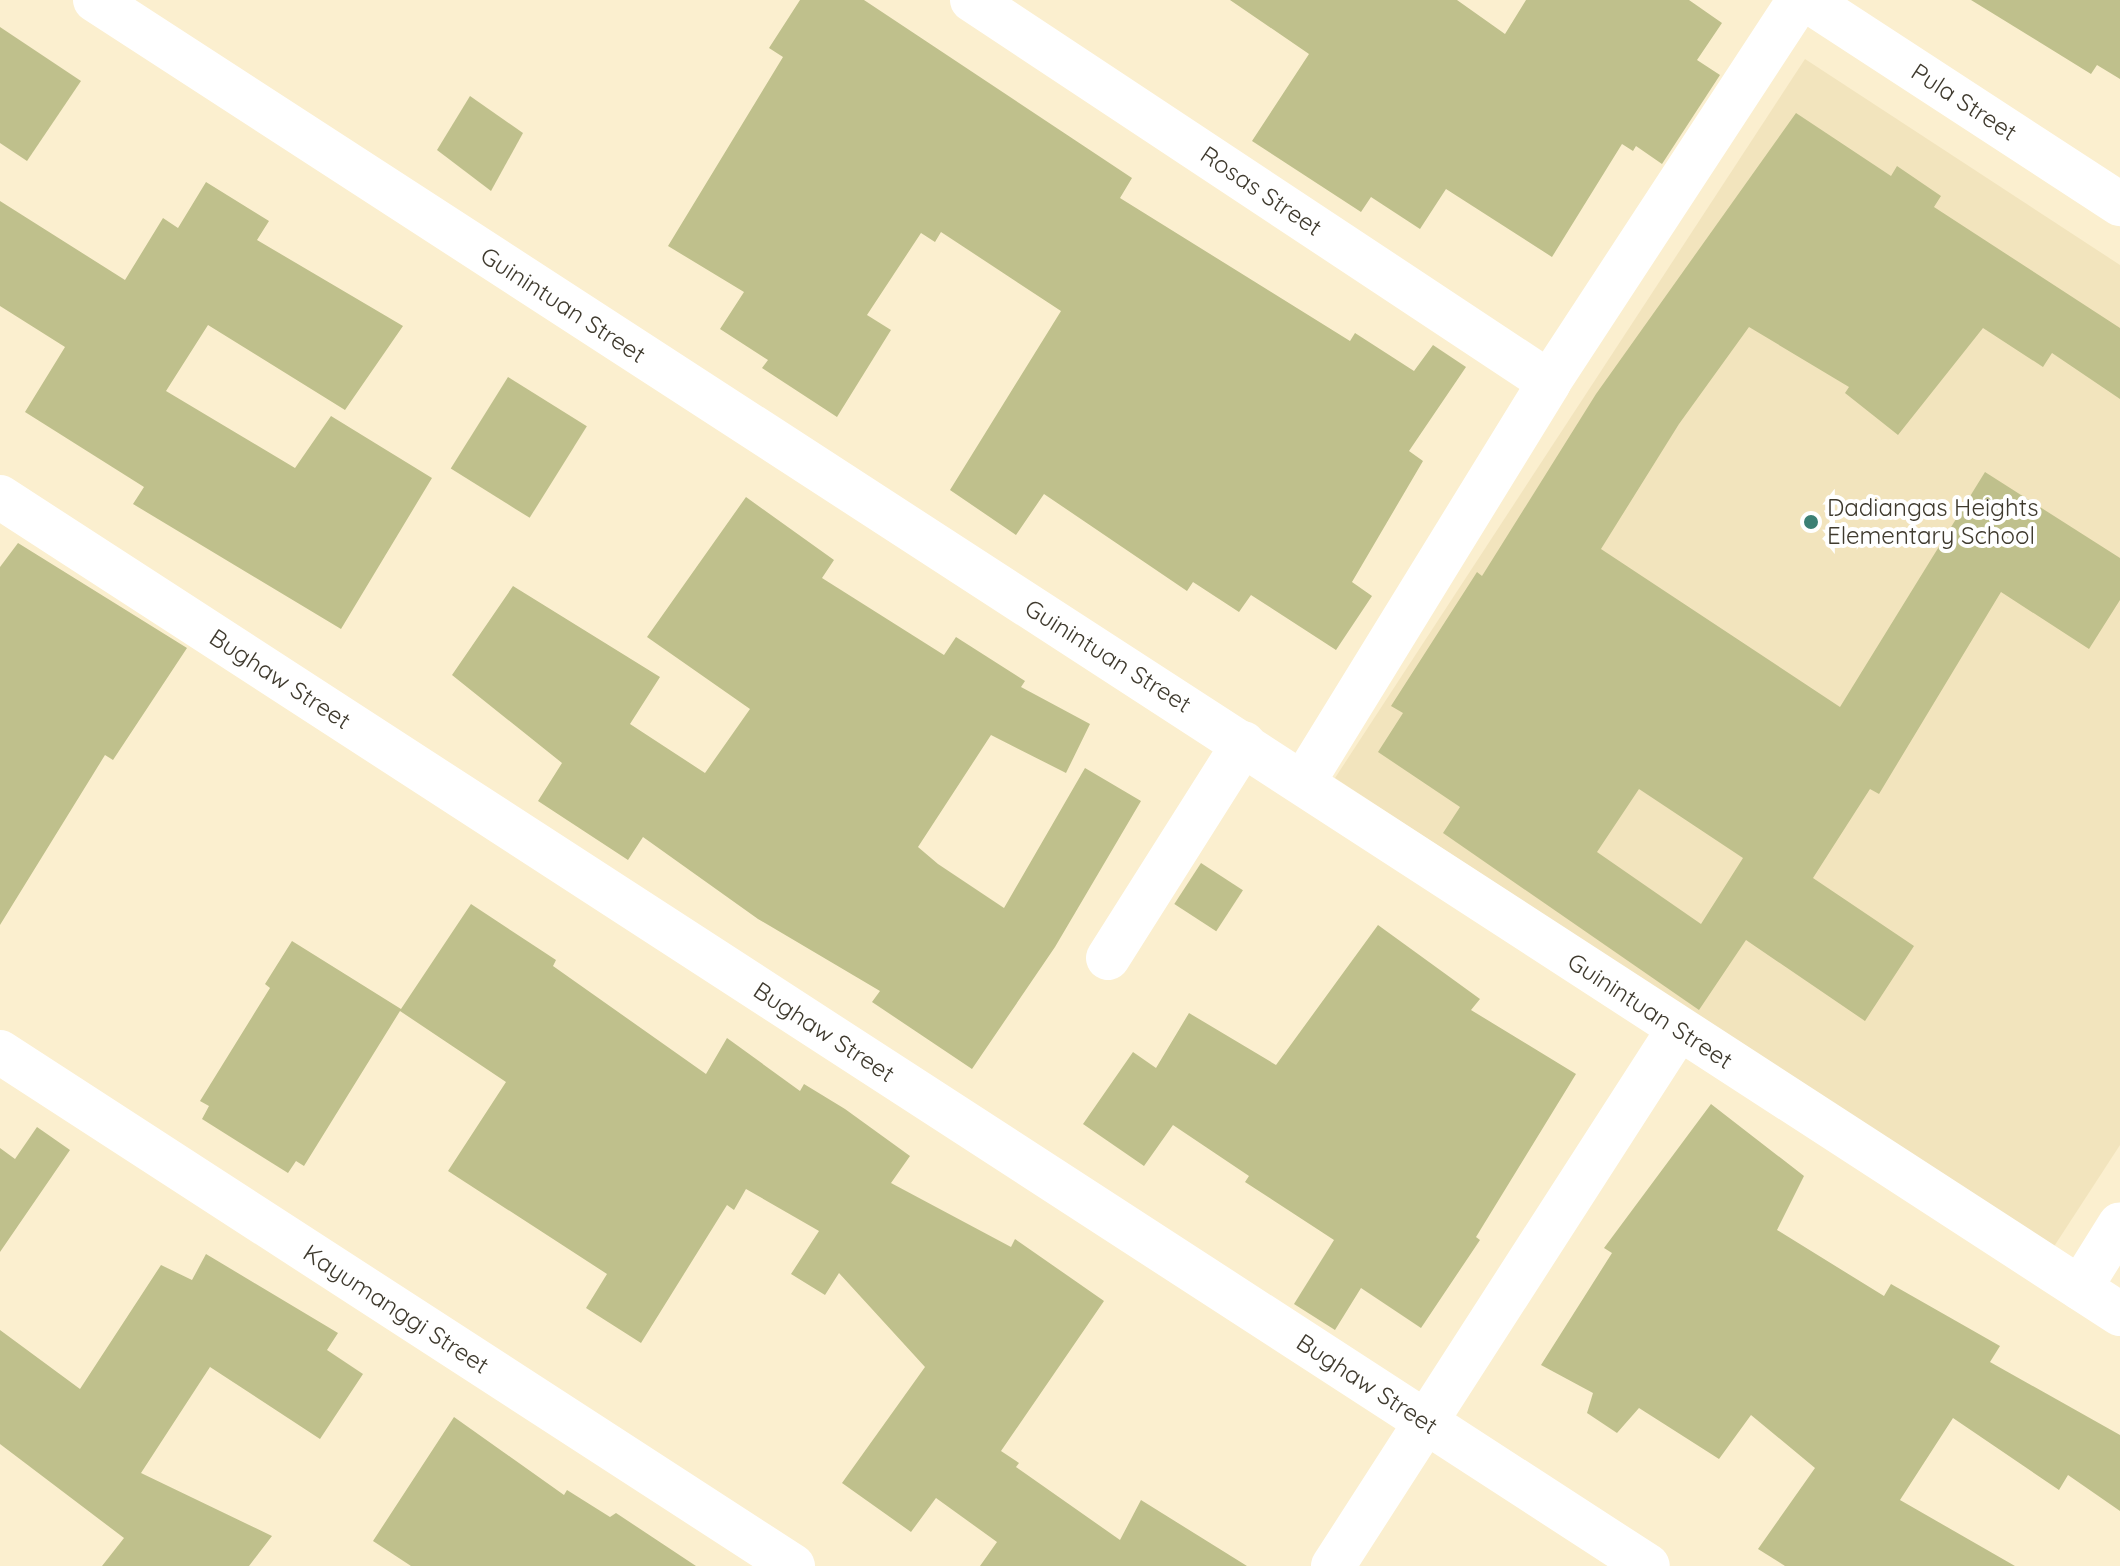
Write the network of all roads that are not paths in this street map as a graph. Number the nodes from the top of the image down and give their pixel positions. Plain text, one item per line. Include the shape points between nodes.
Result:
1 (95, 0) edge
2 (972, 0) edge
3 (1799, 0) edge
4 (1807, 0) edge
5 (2120, 204) edge
6 (1549, 382) junction
7 (0, 497) edge
8 (1244, 743) junction
9 (1304, 781) junction
10 (1108, 958) dead end
11 (1678, 1030) junction
12 (0, 1052) edge
13 (2120, 1224) edge
14 (2080, 1288) junction
15 (2120, 1314) edge
16 (1427, 1423) junction
17 (793, 1566) edge
18 (1333, 1566) edge
19 (1648, 1566) edge

1 - 8 street, Guinintuan Street
2 - 6 street, Rosas Street
3 - 6 street
4 - 5 street, Pula Street
6 - 9 street
7 - 16 street, Bughaw Street
8 - 9 street, Guinintuan Street
8 - 10 street
9 - 11 street, Guinintuan Street
11 - 14 street, Guinintuan Street
11 - 16 street
12 - 17 street, Kayumanggi Street
13 - 14 street
14 - 15 street, Guinintuan Street
16 - 18 street
16 - 19 street, Bughaw Street

